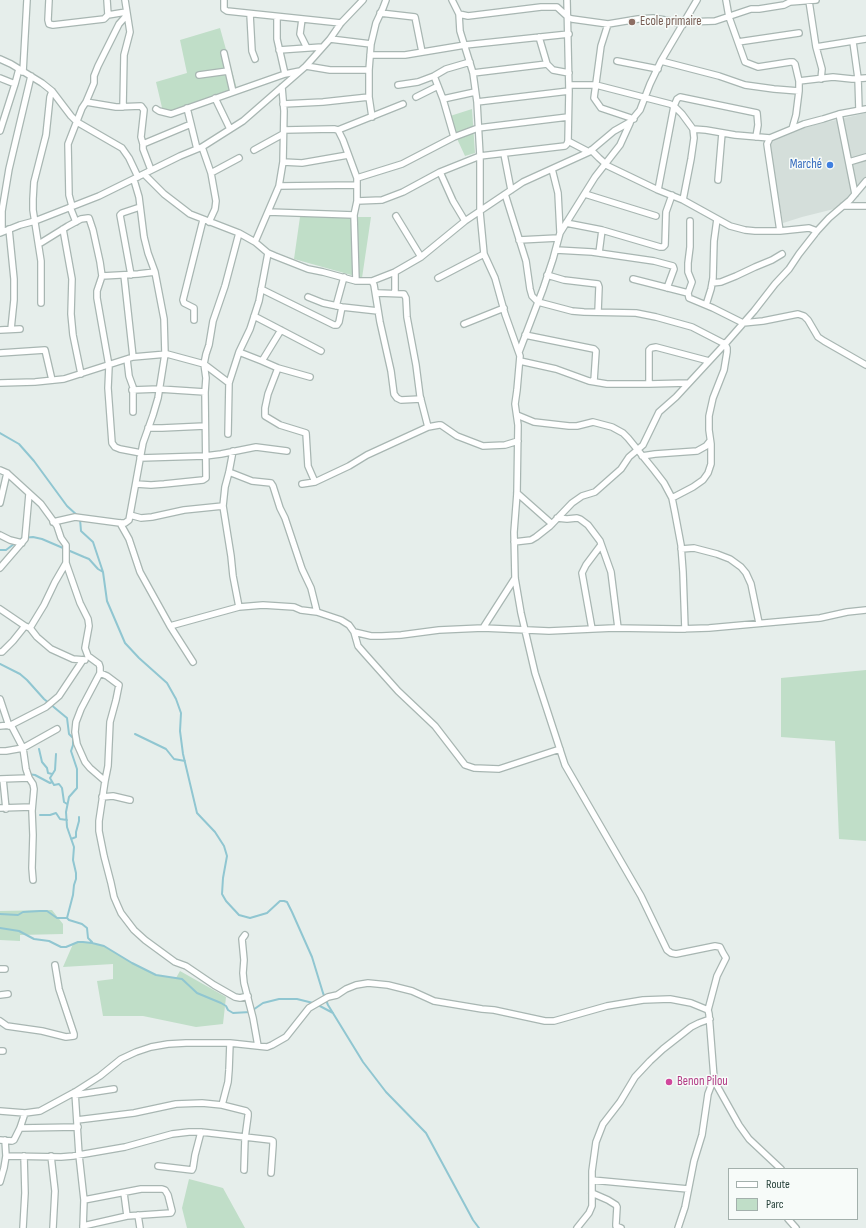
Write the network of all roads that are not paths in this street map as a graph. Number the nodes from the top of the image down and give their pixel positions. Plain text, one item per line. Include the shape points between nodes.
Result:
1 (27, 0) edge
2 (49, 0) edge
3 (107, 0) edge
4 (124, 0) edge
5 (224, 0) edge
6 (363, 0) edge
7 (386, 0) edge
8 (452, 0) edge
9 (567, 0) edge
10 (697, 0) edge
11 (726, 0) edge
12 (809, 0) edge
13 (816, 0) edge
14 (790, 1) edge
15 (126, 13) junction
16 (380, 13) junction
17 (250, 14) junction
18 (459, 14) junction
19 (108, 15) junction
20 (277, 17) junction
21 (729, 17) junction
22 (569, 18) junction
23 (302, 19) junction
24 (341, 23) junction
25 (608, 24) junction
26 (684, 24) junction
27 (799, 33) dead end
28 (568, 34) junction
29 (539, 37) junction
30 (330, 38) junction
31 (866, 39) edge
32 (738, 42) junction
33 (853, 42) junction
34 (371, 44) junction
35 (465, 44) junction
36 (322, 47) junction
37 (307, 48) junction
38 (816, 48) junction
39 (279, 50) junction
40 (422, 52) junction
41 (224, 53) dead end
42 (370, 55) junction
43 (0, 59) edge
44 (255, 59) dead end
45 (618, 61) dead end
46 (470, 62) junction
47 (661, 62) junction
48 (547, 64) junction
49 (306, 66) junction
50 (658, 68) junction
51 (21, 70) junction
52 (369, 70) junction
53 (228, 71) junction
54 (301, 71) junction
55 (473, 73) junction
56 (569, 73) junction
57 (285, 74) junction
58 (199, 75) dead end
59 (31, 76) junction
60 (434, 76) junction
61 (0, 78) edge
62 (858, 78) junction
63 (866, 78) edge
64 (820, 79) junction
65 (799, 81) junction
66 (15, 84) junction
67 (398, 85) dead end
68 (596, 85) junction
69 (438, 86) junction
70 (282, 88) junction
71 (569, 88) junction
72 (52, 91) junction
73 (799, 91) junction
74 (232, 92) junction
75 (476, 92) junction
76 (369, 97) junction
77 (416, 97) dead end
78 (215, 98) junction
79 (646, 98) junction
80 (443, 99) junction
81 (86, 102) junction
82 (477, 102) junction
83 (283, 104) junction
84 (403, 104) dead end
85 (674, 106) junction
86 (123, 107) junction
87 (187, 108) junction
88 (156, 109) dead end
89 (864, 111) edge
90 (839, 114) junction
91 (372, 117) junction
92 (568, 117) junction
93 (632, 120) junction
94 (77, 122) junction
95 (191, 124) junction
96 (478, 128) junction
97 (230, 129) junction
98 (693, 129) junction
99 (792, 129) junction
100 (338, 130) junction
101 (0, 131) edge
102 (283, 132) junction
103 (722, 133) junction
104 (454, 137) junction
105 (756, 137) junction
106 (770, 138) junction
107 (568, 141) junction
108 (143, 144) junction
109 (200, 148) junction
110 (254, 150) dead end
111 (590, 151) junction
112 (504, 154) junction
113 (348, 155) junction
114 (480, 156) junction
115 (866, 157) edge
116 (239, 158) dead end
117 (283, 162) junction
118 (849, 162) junction
119 (606, 164) junction
120 (552, 169) junction
121 (151, 170) junction
122 (440, 172) junction
123 (211, 173) junction
124 (144, 174) junction
125 (357, 178) junction
126 (136, 179) junction
127 (718, 180) dead end
128 (866, 181) edge
129 (357, 185) junction
130 (279, 186) junction
131 (511, 190) junction
132 (658, 190) junction
133 (505, 194) junction
134 (585, 194) junction
135 (855, 194) junction
136 (672, 195) junction
137 (683, 200) junction
138 (357, 201) junction
139 (843, 206) junction
140 (866, 206) edge
141 (71, 207) junction
142 (140, 207) junction
143 (268, 212) junction
144 (480, 212) junction
145 (354, 215) junction
146 (396, 216) dead end
147 (656, 216) dead end
148 (718, 219) junction
149 (203, 220) junction
150 (35, 221) junction
151 (465, 221) junction
152 (690, 221) dead end
153 (76, 222) junction
154 (209, 222) junction
155 (566, 223) junction
156 (9, 229) junction
157 (63, 229) junction
158 (602, 230) junction
159 (780, 231) junction
160 (817, 231) junction
161 (1, 233) edge
162 (239, 233) junction
163 (559, 236) junction
164 (519, 240) junction
165 (255, 242) junction
166 (39, 244) junction
167 (556, 250) junction
168 (268, 253) junction
169 (598, 253) junction
170 (484, 254) junction
171 (782, 254) dead end
172 (421, 257) junction
173 (155, 272) junction
174 (394, 272) junction
175 (124, 275) junction
176 (131, 275) junction
177 (102, 276) junction
178 (547, 276) junction
179 (344, 277) junction
180 (438, 278) dead end
181 (633, 279) dead end
182 (356, 281) junction
183 (372, 281) junction
184 (712, 283) junction
185 (667, 288) junction
186 (261, 289) junction
187 (394, 293) junction
188 (688, 293) junction
189 (376, 294) junction
190 (308, 297) dead end
191 (538, 302) junction
192 (41, 303) dead end
193 (706, 305) junction
194 (339, 306) junction
195 (504, 308) junction
196 (378, 312) junction
197 (598, 312) junction
198 (254, 316) junction
199 (194, 320) dead end
200 (743, 323) junction
201 (464, 324) dead end
202 (11, 329) junction
203 (20, 329) dead end
204 (0, 330) edge
205 (281, 330) junction
206 (525, 335) junction
207 (725, 344) junction
208 (321, 351) dead end
209 (239, 352) junction
210 (519, 352) junction
211 (0, 353) edge
212 (130, 358) junction
213 (262, 361) junction
214 (520, 361) junction
215 (709, 361) junction
216 (204, 364) junction
217 (866, 365) edge
218 (109, 366) junction
219 (278, 368) junction
220 (82, 374) junction
221 (310, 377) dead end
222 (52, 380) junction
223 (594, 381) junction
224 (0, 383) edge
225 (229, 383) junction
226 (688, 383) junction
227 (649, 384) junction
228 (159, 389) junction
229 (132, 390) junction
230 (205, 392) junction
231 (421, 400) junction
232 (132, 412) dead end
233 (517, 415) junction
234 (205, 426) junction
235 (148, 428) junction
236 (428, 428) junction
237 (228, 434) dead end
238 (710, 440) junction
239 (518, 441) junction
240 (636, 449) junction
241 (233, 451) junction
242 (287, 451) dead end
243 (140, 455) junction
244 (205, 456) junction
245 (642, 456) junction
246 (0, 470) edge
247 (229, 472) junction
248 (7, 473) junction
249 (315, 482) junction
250 (136, 484) junction
251 (302, 484) dead end
252 (517, 493) junction
253 (29, 494) junction
254 (672, 498) junction
255 (0, 503) edge
256 (223, 506) junction
257 (130, 515) junction
258 (557, 518) junction
259 (53, 522) junction
260 (120, 523) junction
261 (552, 524) junction
262 (0, 535) edge
263 (514, 542) junction
264 (22, 543) junction
265 (601, 545) junction
266 (681, 550) junction
267 (66, 563) junction
268 (0, 568) edge
269 (515, 578) junction
270 (239, 607) junction
271 (0, 609) edge
272 (866, 610) edge
273 (317, 612) junction
274 (760, 623) junction
275 (170, 626) junction
276 (28, 627) junction
277 (483, 628) junction
278 (618, 628) junction
279 (685, 628) junction
280 (592, 629) junction
281 (525, 630) junction
282 (354, 632) junction
283 (0, 652) edge
284 (92, 659) junction
285 (83, 660) junction
286 (193, 662) dead end
287 (100, 673) junction
288 (0, 699) edge
289 (0, 720) edge
290 (9, 724) junction
291 (0, 726) edge
292 (57, 729) dead end
293 (23, 748) junction
294 (560, 749) junction
295 (0, 751) edge
296 (29, 778) junction
297 (2, 779) edge
298 (105, 780) junction
299 (102, 797) junction
300 (130, 800) dead end
301 (32, 807) junction
302 (3, 809) edge
303 (32, 880) dead end
304 (245, 935) dead end
305 (55, 965) dead end
306 (8, 994) dead end
307 (0, 995) edge
308 (248, 996) junction
309 (708, 1010) junction
310 (710, 1019) junction
311 (0, 1021) edge
312 (230, 1043) junction
313 (258, 1046) junction
314 (714, 1078) junction
315 (114, 1089) dead end
316 (75, 1093) junction
317 (222, 1105) junction
318 (0, 1111) edge
319 (25, 1113) junction
320 (77, 1120) junction
321 (78, 1127) junction
322 (20, 1128) junction
323 (201, 1132) junction
324 (245, 1138) junction
325 (3, 1140) edge
326 (79, 1155) junction
327 (6, 1156) junction
328 (24, 1156) junction
329 (51, 1156) junction
330 (158, 1166) dead end
331 (780, 1168) edge
332 (244, 1170) dead end
333 (2, 1173) edge
334 (271, 1173) dead end
335 (592, 1180) junction
336 (0, 1182) edge
337 (688, 1189) junction
338 (124, 1193) junction
339 (592, 1193) junction
340 (84, 1200) junction
341 (138, 1215) junction
342 (127, 1216) junction
343 (789, 1220) edge
344 (83, 1227) edge
345 (23, 1228) edge
346 (53, 1228) edge
347 (140, 1228) edge
348 (577, 1228) edge
349 (622, 1228) edge
350 (678, 1228) edge
351 (796, 1228) edge

1 - 51 street
2 - 19 street via 48,20 53,25 100,20
3 - 19 street
4 - 15 street
5 - 17 street via 225,10
6 - 24 street
7 - 16 street
8 - 18 street
9 - 22 street
10 - 26 street
11 - 21 street
12 - 13 street
12 - 14 street
12 - 38 street
14 - 21 street via 784,5 752,9
15 - 19 street
15 - 81 street via 98,66
15 - 86 street via 130,32 124,55
16 - 34 street
16 - 40 street via 415,17
17 - 20 street
17 - 44 street via 252,51
18 - 22 street via 468,16 557,7
18 - 35 street via 460,31
20 - 23 street
20 - 39 street
21 - 26 street
21 - 32 street
22 - 25 street
22 - 28 street
23 - 24 street
23 - 37 street via 300,34
24 - 30 street
25 - 26 street via 653,18
25 - 68 street via 601,46
26 - 47 street
27 - 32 street
28 - 29 street
28 - 56 street
29 - 35 street
29 - 48 street
30 - 34 street
30 - 36 street
31 - 33 street
32 - 65 street via 745,62 758,67 793,62
33 - 38 street
33 - 62 street
34 - 42 street
35 - 40 street
35 - 46 street
36 - 37 street
36 - 49 street
37 - 39 street
38 - 64 street via 822,69
39 - 57 street
40 - 42 street via 405,55
41 - 53 street
42 - 52 street
43 - 51 street
45 - 50 street
46 - 55 street
46 - 60 street via 446,69
47 - 50 street
47 - 73 street via 745,85
48 - 55 street
48 - 56 street via 553,70
49 - 52 street via 330,70
49 - 54 street
50 - 79 street
51 - 59 street
51 - 66 street
52 - 76 street
53 - 58 street
53 - 74 street
54 - 57 street
54 - 70 street
55 - 75 street
56 - 71 street
57 - 74 street
59 - 72 street
59 - 161 street via 9,169
60 - 67 street
60 - 69 street
61 - 66 street
62 - 63 street
62 - 64 street
62 - 89 street
64 - 65 street
65 - 73 street
66 - 101 street
68 - 71 street
68 - 79 street
68 - 93 street via 594,98 601,108
69 - 77 street
69 - 80 street
70 - 83 street
70 - 97 street
71 - 82 street
71 - 92 street
72 - 94 street
72 - 150 street via 46,135 34,182 32,199
73 - 99 street
74 - 78 street
75 - 80 street
75 - 82 street
76 - 83 street
76 - 91 street
78 - 87 street
78 - 97 street
79 - 85 street
79 - 93 street
80 - 104 street
81 - 86 street
81 - 94 street
82 - 96 street
83 - 102 street
84 - 91 street
85 - 98 street
85 - 105 street via 680,97 757,113
85 - 132 street
86 - 108 street via 141,106 144,110 141,137
87 - 88 street via 172,114
87 - 95 street
89 - 90 street
90 - 99 street
90 - 118 street
91 - 100 street
92 - 96 street
92 - 107 street
93 - 111 street
93 - 119 street via 620,145
94 - 126 street via 122,148 129,158
94 - 141 street via 68,148
95 - 108 street
95 - 109 street
96 - 104 street
96 - 114 street
97 - 109 street
98 - 103 street
98 - 137 street via 693,150
99 - 106 street
100 - 102 street
100 - 113 street
102 - 110 street
102 - 117 street
103 - 105 street
103 - 127 street
104 - 125 street via 402,164
105 - 106 street
106 - 159 street via 767,144
107 - 111 street
107 - 112 street via 565,146
108 - 121 street via 142,149
109 - 121 street
109 - 123 street
111 - 119 street
111 - 120 street
112 - 114 street
112 - 131 street
113 - 117 street via 302,163
113 - 125 street
114 - 122 street
114 - 144 street
115 - 118 street
116 - 123 street
117 - 130 street
118 - 135 street
119 - 132 street
119 - 134 street
120 - 131 street
120 - 163 street via 558,193
121 - 124 street
122 - 138 street via 382,200
122 - 151 street
123 - 154 street via 216,201
124 - 126 street
124 - 149 street via 174,202
125 - 129 street
126 - 141 street
126 - 142 street
128 - 135 street
129 - 130 street
129 - 138 street
130 - 143 street
131 - 133 street
132 - 136 street
133 - 144 street
133 - 164 street
134 - 147 street
134 - 155 street
135 - 139 street
136 - 137 street
136 - 158 street via 667,207 663,247
137 - 148 street
138 - 145 street
139 - 140 street
139 - 160 street
141 - 150 street
141 - 153 street
142 - 173 street via 146,245
142 - 176 street via 120,215
143 - 145 street
143 - 165 street
144 - 151 street
144 - 170 street
145 - 182 street
146 - 172 street
148 - 159 street via 745,230
148 - 184 street
149 - 154 street
149 - 199 street via 183,300 194,308
150 - 156 street
150 - 166 street
151 - 172 street
152 - 188 street via 688,272 692,282
153 - 157 street
153 - 177 street via 89,218
154 - 162 street
155 - 158 street
155 - 163 street
156 - 161 street
156 - 202 street via 14,279
157 - 166 street
157 - 220 street via 72,279 70,314
158 - 169 street
159 - 160 street via 809,228
160 - 200 street
162 - 165 street
162 - 216 street via 213,320
163 - 164 street
163 - 167 street
164 - 191 street via 526,261 530,290
165 - 168 street
166 - 192 street
167 - 169 street
167 - 178 street
168 - 179 street via 308,269
168 - 186 street
169 - 185 street via 673,266
170 - 180 street
170 - 195 street
171 - 184 street via 736,276
172 - 174 street
173 - 176 street
173 - 228 street via 164,328 165,354
174 - 183 street
174 - 187 street
175 - 176 street
175 - 177 street
175 - 212 street
177 - 218 street via 97,291 97,305
178 - 191 street
178 - 197 street via 598,284
179 - 182 street
179 - 194 street
181 - 185 street
182 - 183 street
183 - 189 street
184 - 193 street
185 - 188 street
186 - 194 street via 334,325 339,322
186 - 198 street
187 - 189 street
187 - 231 street via 404,294 406,298
188 - 193 street via 689,298
189 - 196 street
190 - 194 street
191 - 197 street via 572,311
191 - 206 street
193 - 200 street
194 - 196 street
195 - 201 street
195 - 210 street
196 - 231 street via 394,394 400,400
197 - 207 street via 636,313 656,317 692,328
198 - 205 street
198 - 209 street
200 - 207 street
200 - 217 street via 798,314 804,316 818,337
202 - 203 street
202 - 204 street
205 - 208 street
205 - 213 street
206 - 210 street
206 - 223 street via 594,349
207 - 215 street
207 - 238 street via 727,352 724,370 709,416
209 - 213 street
209 - 225 street
210 - 214 street
211 - 222 street via 45,350
212 - 216 street via 166,354
212 - 218 street
212 - 229 street
213 - 219 street
214 - 223 street
214 - 233 street via 514,404
215 - 226 street
215 - 227 street via 653,347 649,350
216 - 225 street
216 - 230 street
218 - 220 street
218 - 243 street via 112,444
219 - 221 street
219 - 249 street via 268,394 265,416 280,425 306,433 308,466
220 - 222 street
222 - 224 street
223 - 227 street via 607,384
225 - 237 street
226 - 227 street
226 - 240 street via 659,412 647,437
228 - 229 street
228 - 230 street
228 - 235 street
229 - 232 street
230 - 234 street
231 - 236 street
233 - 239 street
233 - 240 street via 534,422 569,426 593,422 601,424 623,433
234 - 235 street
234 - 244 street
235 - 243 street
236 - 239 street via 439,424 457,436 483,446 505,445
236 - 249 street
238 - 245 street via 697,451
238 - 254 street via 711,464 703,480
239 - 252 street
240 - 245 street
240 - 258 street via 621,469 602,487 576,500
241 - 242 street via 256,447
241 - 244 street
241 - 247 street
243 - 244 street
243 - 250 street
244 - 250 street via 205,479 151,485
245 - 254 street via 664,483
246 - 248 street
247 - 256 street
247 - 273 street via 252,481 271,483 273,486 311,588
248 - 253 street
248 - 255 street
249 - 251 street
250 - 257 street
252 - 261 street
252 - 263 street
253 - 259 street via 41,504
253 - 264 street via 25,539
254 - 266 street
256 - 257 street via 184,510 152,518
256 - 270 street
257 - 260 street via 129,520
258 - 261 street
258 - 265 street via 577,518 584,522
259 - 260 street via 75,517
259 - 267 street via 66,545
260 - 275 street via 129,538 140,572
261 - 263 street via 533,539
262 - 264 street
263 - 269 street
264 - 268 street
265 - 278 street via 611,572
265 - 280 street via 582,573
266 - 274 street via 694,548 710,552 730,559 741,567 751,584
266 - 279 street
267 - 276 street via 44,605
267 - 284 street via 88,619 85,648
269 - 277 street
269 - 281 street
270 - 273 street via 263,605 294,607
270 - 275 street
271 - 276 street
272 - 274 street via 820,618
273 - 282 street via 341,620
274 - 279 street
275 - 286 street
276 - 283 street
276 - 285 street via 51,649 73,659
277 - 281 street
277 - 282 street via 382,636
278 - 279 street
278 - 280 street
280 - 281 street
281 - 294 street via 540,690
282 - 294 street via 358,646 364,654 435,726 465,765 499,769
284 - 285 street
284 - 287 street via 99,664
285 - 290 street via 59,696 46,707
287 - 298 street via 118,685 110,722
287 - 298 street via 81,709 75,732 85,762
288 - 290 street
289 - 290 street
290 - 291 street
290 - 293 street
292 - 293 street
293 - 295 street
293 - 296 street
294 - 309 street via 565,765 642,896 666,950 676,954 720,947 726,958 717,976
296 - 297 street
296 - 301 street via 34,789
297 - 302 street
298 - 299 street
299 - 300 street via 112,796
299 - 308 street via 100,836 114,897 121,913 145,940 175,962 186,966 235,997
301 - 302 street
301 - 303 street
304 - 308 street via 242,939 243,973
305 - 311 street via 59,990 74,1036 66,1037 7,1026
306 - 307 street
308 - 313 street
309 - 310 street
309 - 313 street via 670,999 643,1000 545,1021 434,1001 412,991 368,983 356,985 338,995 328,997 309,1008 286,1037 266,1047
310 - 314 street
310 - 335 street via 699,1023 663,1049 636,1077 600,1130 596,1142
312 - 313 street
312 - 316 street via 186,1043 150,1047 120,1059
312 - 317 street via 230,1070
314 - 331 street via 749,1139
314 - 337 street via 708,1094 702,1135
315 - 316 street via 87,1094
316 - 319 street via 40,1111
316 - 320 street
317 - 320 street via 184,1104
317 - 324 street via 248,1113
318 - 319 street
319 - 322 street
320 - 321 street
321 - 322 street
321 - 326 street
322 - 325 street via 14,1140
323 - 324 street
323 - 326 street via 172,1134 125,1147
323 - 330 street via 192,1170
324 - 332 street
324 - 334 street via 273,1141
325 - 327 street
326 - 329 street
326 - 340 street
327 - 328 street
327 - 333 street
328 - 329 street
328 - 345 street
329 - 346 street via 55,1191
333 - 336 street
335 - 337 street
335 - 339 street
337 - 350 street
338 - 340 street
338 - 341 street via 141,1189 165,1190 171,1213
338 - 342 street
339 - 348 street via 589,1213
339 - 349 street via 616,1204 616,1226
340 - 344 street
341 - 342 street
341 - 347 street
342 - 344 street
343 - 351 street

